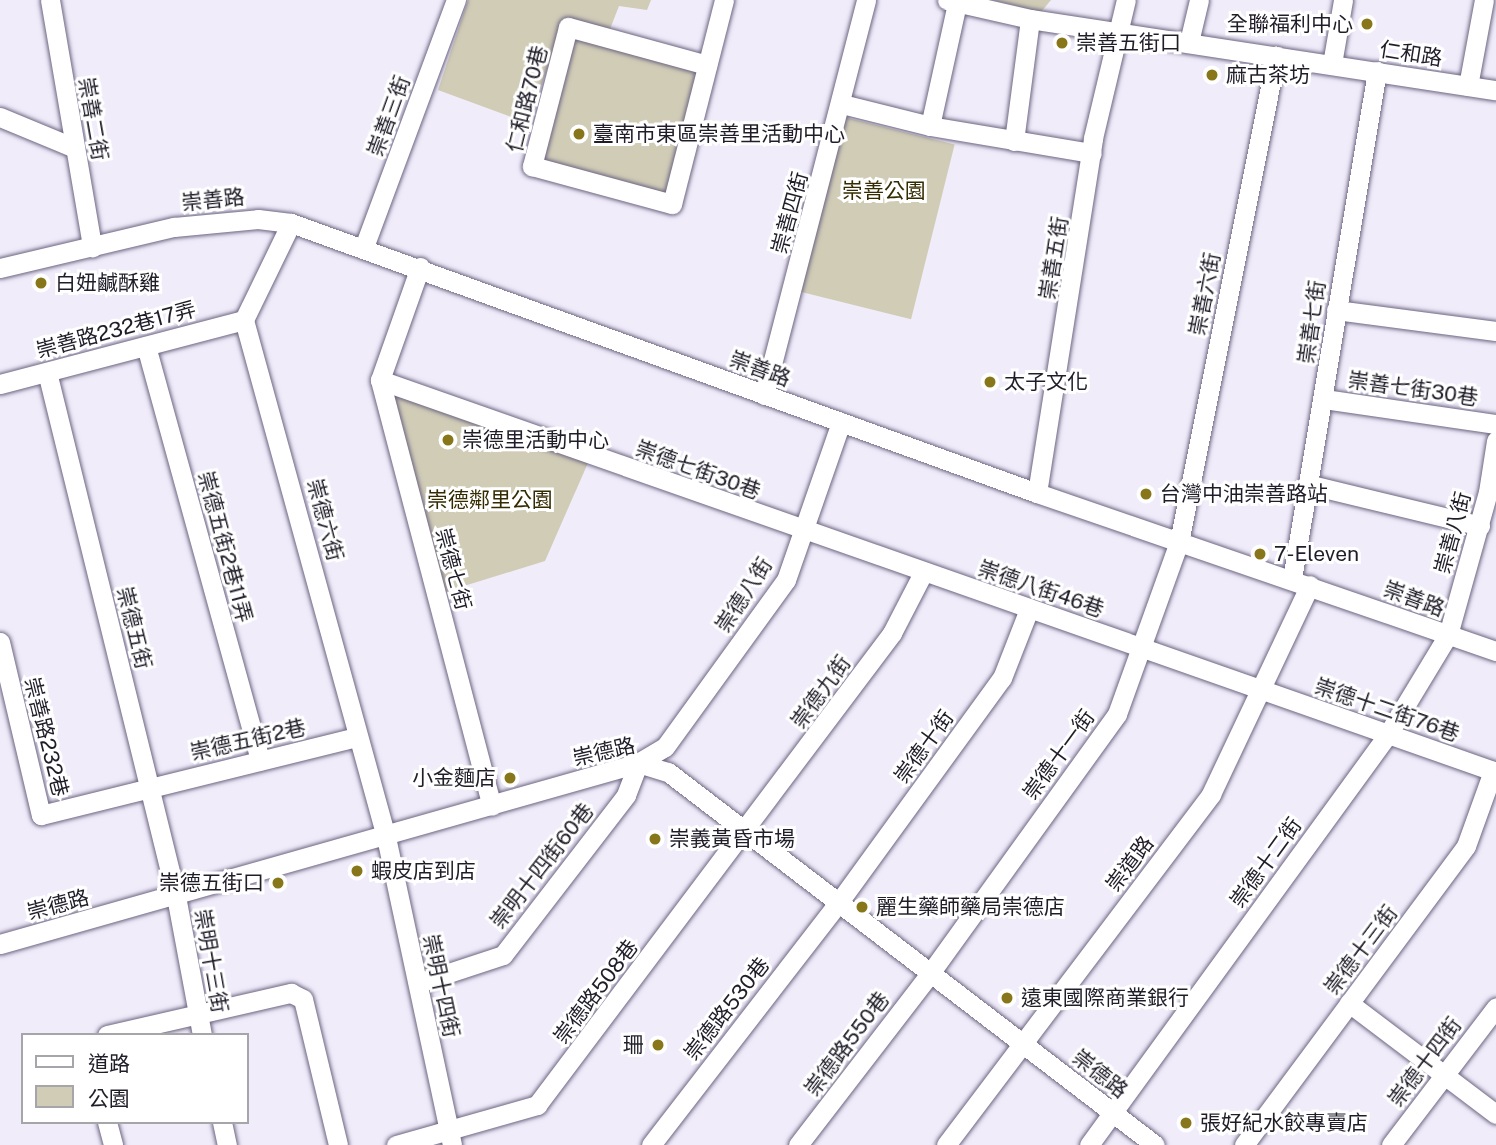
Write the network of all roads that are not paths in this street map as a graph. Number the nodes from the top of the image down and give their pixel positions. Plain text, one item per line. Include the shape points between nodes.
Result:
1 (50, 0) edge
2 (456, 0) edge
3 (724, 0) edge
4 (866, 0) edge
5 (1126, 0) edge
6 (1199, 0) edge
7 (1343, 0) edge
8 (1484, 0) edge
9 (952, 1) edge
10 (1030, 19) junction
11 (1120, 31) junction
12 (1189, 42) junction
13 (1276, 56) junction
14 (1332, 64) junction
15 (707, 65) junction
16 (1377, 71) junction
17 (1468, 86) junction
18 (1496, 90) edge
19 (842, 104) junction
20 (0, 117) edge
21 (930, 126) junction
22 (1014, 141) junction
23 (75, 148) junction
24 (1092, 153) junction
25 (291, 223) junction
26 (92, 247) junction
27 (365, 247) junction
28 (420, 267) junction
29 (0, 268) edge
30 (1336, 310) junction
31 (244, 320) junction
32 (1496, 331) edge
33 (146, 346) junction
34 (47, 372) junction
35 (380, 380) junction
36 (0, 384) edge
37 (764, 395) junction
38 (1324, 399) junction
39 (842, 422) junction
40 (1496, 424) edge
41 (1496, 442) edge
42 (1307, 484) junction
43 (1037, 493) junction
44 (1492, 493) edge
45 (1480, 526) junction
46 (803, 531) junction
47 (1179, 542) junction
48 (923, 573) junction
49 (1301, 582) junction
50 (1029, 609) junction
51 (1448, 635) junction
52 (0, 642) edge
53 (1141, 648) junction
54 (1496, 651) edge
55 (1263, 691) junction
56 (1388, 734) junction
57 (357, 737) junction
58 (260, 761) junction
59 (638, 763) junction
60 (1495, 771) edge
61 (150, 786) junction
62 (492, 806) junction
63 (747, 832) junction
64 (386, 836) junction
65 (176, 896) junction
66 (839, 902) junction
67 (0, 944) edge
68 (931, 972) junction
69 (418, 983) junction
70 (1349, 1003) junction
71 (1496, 1007) edge
72 (197, 1012) junction
73 (115, 1033) edge
74 (202, 1033) edge
75 (1023, 1042) junction
76 (1444, 1075) junction
77 (1113, 1112) junction
78 (1496, 1114) edge
79 (108, 1124) edge
80 (222, 1124) edge
81 (450, 1137) edge
82 (113, 1145) edge
83 (227, 1145) edge
84 (338, 1145) edge
85 (396, 1145) edge
86 (652, 1145) edge
87 (798, 1145) edge
88 (946, 1145) edge
89 (1089, 1145) edge
90 (1155, 1145) edge
91 (1244, 1145) edge
92 (1391, 1145) edge

1 - 23 street, 崇善二街
2 - 27 street, 崇善三街
3 - 15 street, 仁和路70巷
4 - 19 street, 崇善四街
5 - 11 street, 崇善五街
6 - 12 street
7 - 14 street
8 - 17 street
9 - 10 street, 仁和路
9 - 21 street
10 - 11 street, 仁和路
10 - 22 street
11 - 12 street, 仁和路
11 - 24 street, 崇善五街
12 - 13 street, 仁和路
13 - 14 street, 仁和路
13 - 47 street, 崇善六街
14 - 16 street, 仁和路
15 - 15 street, 仁和路70巷 via 568,27 532,166 671,204
16 - 17 street, 仁和路
16 - 30 street, 崇善七街
17 - 18 street, 仁和路
19 - 21 street
19 - 37 street, 崇善四街
20 - 23 street
21 - 22 street
22 - 24 street
23 - 26 street, 崇善二街
24 - 43 street, 崇善五街
25 - 26 street, 崇善路 via 220,220
25 - 27 street, 崇善路
25 - 31 street
26 - 29 street, 崇善路
27 - 28 street, 崇善路
28 - 35 street
28 - 37 street, 崇善路
30 - 32 street
30 - 38 street, 崇善七街
31 - 33 street, 崇善路232巷17弄
31 - 57 street, 崇德六街 via 303,523
33 - 34 street, 崇善路232巷17弄
33 - 58 street, 崇德五街2巷11弄
34 - 36 street, 崇善路232巷17弄
34 - 61 street, 崇德五街
35 - 46 street, 崇德七街30巷
35 - 62 street, 崇德七街
37 - 39 street, 崇善路
38 - 40 street, 崇善七街30巷
38 - 42 street, 崇善七街
39 - 43 street, 崇善路
39 - 46 street, 崇德八街
41 - 44 street, 崇善八街
42 - 45 street
42 - 49 street, 崇善七街
43 - 47 street, 崇善路
44 - 45 street, 崇善八街
45 - 51 street, 崇善八街
46 - 48 street, 崇德八街46巷
46 - 59 street, 崇德八街 via 786,580 665,747
47 - 49 street, 崇善路
47 - 53 street, 崇德十一街
48 - 50 street, 崇德八街46巷
48 - 63 street, 崇德九街 via 892,633
49 - 51 street, 崇善路
49 - 55 street, 崇道路
50 - 53 street, 崇德八街46巷
50 - 66 street, 崇德十街 via 1002,678
51 - 54 street, 崇善路
51 - 56 street, 崇德十二街
52 - 61 street, 崇善路232巷 via 41,815
53 - 55 street, 崇德八街46巷
53 - 68 street, 崇德十一街 via 1117,714
55 - 56 street, 崇德十二街76巷
55 - 75 street, 崇道路 via 1211,794
56 - 60 street, 崇德十二街76巷
56 - 77 street, 崇德十二街
57 - 58 street, 崇德五街2巷
57 - 64 street, 崇德六街
58 - 61 street, 崇德五街2巷
59 - 62 street, 崇德路
59 - 63 street, 崇德路 via 668,772
59 - 69 street, 崇明十四街60巷 via 626,795 503,955
60 - 70 street, 崇德十三街 via 1466,846
61 - 65 street, 崇德五街
62 - 64 street, 崇德路
63 - 66 street, 崇德路
63 - 81 street, 崇德路508巷 via 537,1105
64 - 65 street, 崇德路
64 - 69 street, 崇明十四街
65 - 67 street, 崇德路
65 - 72 street, 崇明十三街
66 - 68 street, 崇德路
66 - 86 street, 崇德路530巷
68 - 75 street, 崇德路
68 - 87 street, 崇德路550巷
69 - 81 street, 崇明十四街
70 - 76 street
70 - 91 street, 崇德十三街
71 - 76 street, 崇德十四街
72 - 73 street
72 - 74 street, 崇明十三街
72 - 84 street via 291,993 303,999
75 - 77 street, 崇德路
75 - 88 street, 崇道路
76 - 78 street
76 - 92 street, 崇德十四街
77 - 89 street, 崇德十二街
77 - 90 street, 崇德路
79 - 82 street
80 - 83 street
81 - 85 street, 崇德路508巷

